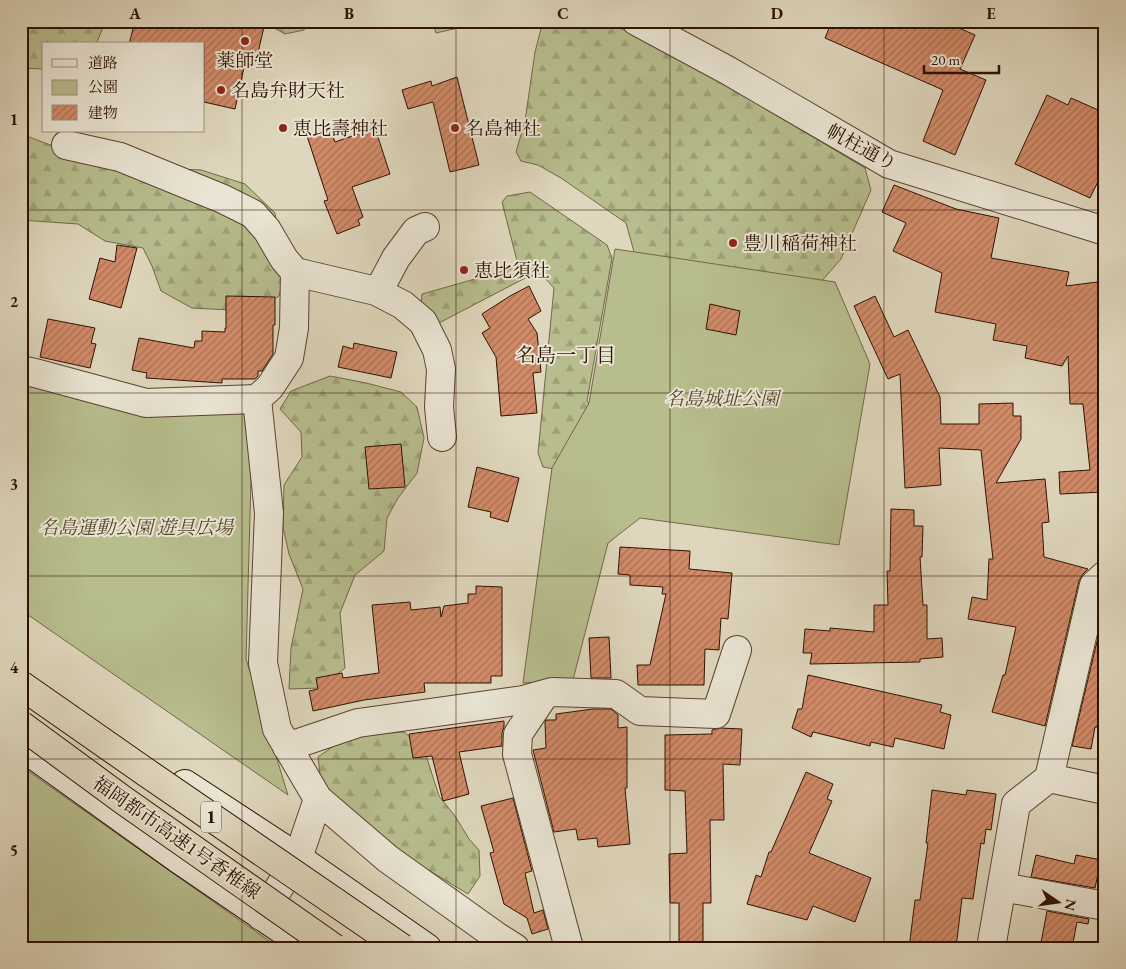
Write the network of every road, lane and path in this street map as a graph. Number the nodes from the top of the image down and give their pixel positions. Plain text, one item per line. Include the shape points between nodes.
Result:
1 (636, 21) edge
2 (66, 145) dead end
3 (425, 227) dead end
4 (1105, 231) edge
5 (295, 272) junction
6 (378, 292) junction
7 (21, 370) edge
8 (256, 399) junction
9 (442, 437) dead end
10 (1105, 576) edge
11 (737, 650) dead end
12 (21, 675) edge
13 (21, 685) edge
14 (545, 694) junction
15 (21, 725) edge
16 (21, 746) edge
17 (287, 747) junction
18 (1049, 778) junction
19 (1105, 790) edge
20 (318, 799) junction
21 (298, 858) junction
22 (1002, 887) junction
23 (1105, 906) edge
24 (261, 916) junction
25 (309, 948) edge
26 (334, 948) edge
27 (402, 948) edge
28 (427, 948) edge
29 (515, 948) edge
30 (569, 948) edge
31 (991, 948) edge

1 - 4 street, 帆柱通り via 889,164
2 - 5 street via 120,158 224,199 253,214
3 - 6 street via 416,231 396,258
5 - 6 street
5 - 8 street via 294,328 289,358 270,387
6 - 9 street via 423,322 437,350 441,369 439,407
7 - 8 street via 146,403
8 - 17 street via 269,513 263,663 277,728
10 - 18 street via 1094,584
11 - 14 street via 716,714 640,711 616,694
12 - 21 street
13 - 27 highway, 福岡都市高速1号香椎線 / 1, bridge
14 - 17 street via 523,700 358,723
14 - 30 street via 518,734 517,754
15 - 26 highway, 福岡都市高速1号香椎線 / 1, bridge
16 - 24 street
17 - 20 street
18 - 19 street
18 - 22 street via 1016,804
20 - 21 street
20 - 29 street via 388,860
21 - 24 street
21 - 28 street
22 - 23 street
22 - 31 street
24 - 25 street

